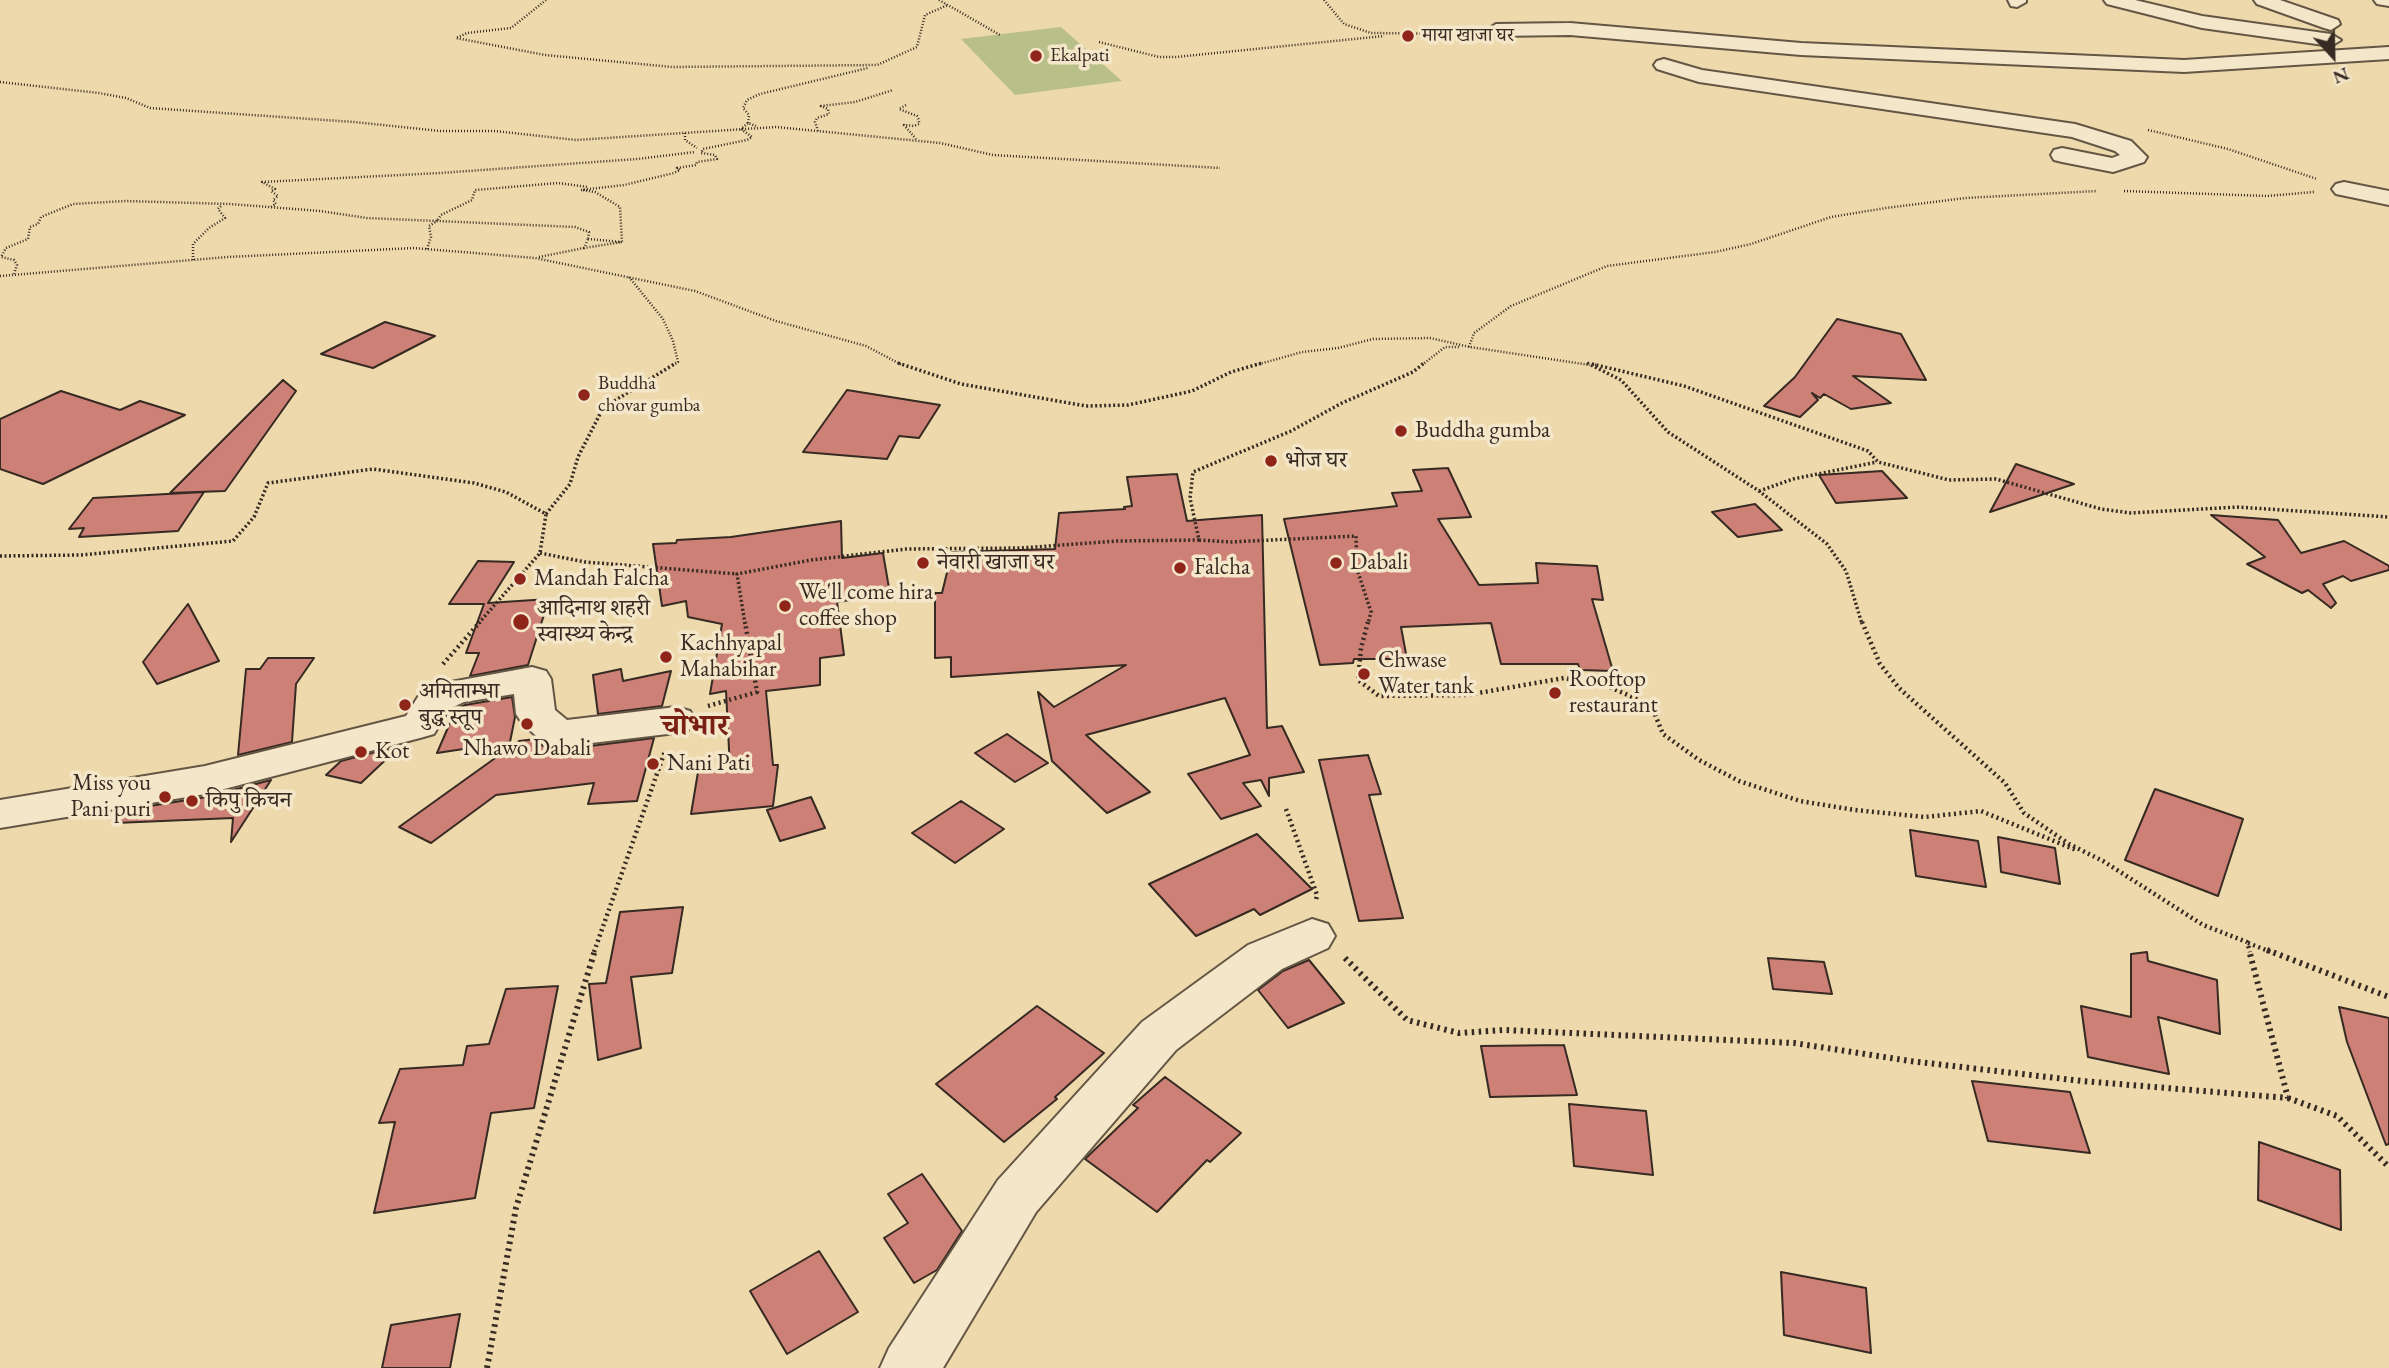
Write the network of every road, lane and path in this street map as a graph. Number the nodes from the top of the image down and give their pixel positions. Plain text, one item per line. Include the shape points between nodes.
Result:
1 (546, 0) edge
2 (939, 0) edge
3 (2147, 0) edge
4 (2263, 0) edge
5 (2383, 0) edge
6 (2116, 1) edge
7 (2389, 1) edge
8 (948, 5) junction
9 (2306, 15) junction
10 (2221, 25) junction
11 (1496, 30) dead end
12 (1000, 34) dead end
13 (1392, 35) dead end
14 (1099, 42) dead end
15 (2388, 54) edge
16 (877, 65) junction
17 (1664, 65) dead end
18 (2334, 74) dead end
19 (0, 82) edge
20 (893, 90) dead end
21 (906, 104) dead end
22 (748, 123) junction
23 (760, 128) junction
24 (741, 129) junction
25 (818, 131) junction
26 (685, 133) junction
27 (916, 140) junction
28 (706, 149) junction
29 (696, 150) junction
30 (701, 153) junction
31 (2062, 156) dead end
32 (1220, 167) dead end
33 (588, 187) junction
34 (2344, 189) joint
35 (2104, 191) dead end
36 (2114, 191) dead end
37 (2389, 198) edge
38 (223, 204) junction
39 (269, 207) junction
40 (437, 221) junction
41 (589, 239) junction
42 (622, 242) junction
43 (584, 248) junction
44 (427, 249) junction
45 (535, 258) junction
46 (193, 260) junction
47 (14, 274) junction
48 (627, 275) junction
49 (0, 276) edge
50 (1470, 347) junction
51 (1584, 362) junction
52 (1878, 462) junction
53 (1759, 491) junction
54 (546, 514) junction
55 (2389, 517) edge
56 (1199, 540) junction
57 (540, 553) junction
58 (0, 556) edge
59 (737, 574) junction
60 (435, 701) junction
61 (676, 720) junction
62 (1286, 809) dead end
63 (0, 814) edge
64 (2103, 861) junction
65 (1312, 936) junction
66 (2247, 942) junction
67 (2389, 997) edge
68 (2288, 1098) junction
69 (2389, 1167) edge
70 (487, 1368) edge
71 (910, 1368) edge

1 - 16 path via 511,28 456,38 545,55 672,67
2 - 8 path
3 - 6 street
4 - 9 street
5 - 7 street
6 - 10 street
8 - 12 path
8 - 16 path via 925,15 917,47
9 - 10 street
9 - 15 street via 2360,34
10 - 15 street
11 - 15 street via 1570,29 1801,49 2184,66
13 - 14 path via 1175,57
15 - 18 street
16 - 22 path via 760,94 747,100 743,108 749,114
17 - 31 street via 1699,76 2075,131 2123,146 2136,157 2113,165
19 - 26 path via 100,93 150,108 440,131 495,131 576,140
20 - 25 path via 821,106 829,114 817,118
21 - 27 path via 899,109 919,120 914,127 904,125
22 - 23 path
22 - 24 path
23 - 24 path
23 - 25 path
24 - 26 path
24 - 28 path via 752,137
25 - 27 path
26 - 29 path via 685,140
27 - 32 path via 993,155
28 - 29 path
28 - 30 path
29 - 30 path
29 - 39 path via 637,159 267,181 262,182 278,196 273,200 276,204
30 - 33 path via 718,159 624,185
33 - 40 path via 558,183 475,190 472,200
33 - 42 path via 581,190 620,207
34 - 36 path via 2267,196
34 - 37 street
35 - 50 path via 1978,197 1886,208 1831,218 1715,252 1608,267 1511,306 1474,333
38 - 39 path
38 - 46 path via 218,209 225,218 193,244
38 - 47 path via 93,202 61,208 30,227 28,239 6,248 1,257 14,260
39 - 40 path
40 - 41 path via 575,227 589,232
40 - 44 path via 429,226 432,237
41 - 42 path
41 - 43 path
42 - 43 path
43 - 45 path
44 - 45 path
44 - 46 path
45 - 48 path
46 - 47 path
47 - 49 path
48 - 50 path via 695,291 776,321 866,346 890,360 950,381 1086,406 1128,405 1192,391 1231,372 1373,339 1430,338
48 - 54 path via 663,319 678,362 603,408 570,484
50 - 51 path
50 - 56 path via 1444,346 1413,372 1193,472 1190,498
51 - 52 path via 1684,386 1783,419 1868,451
51 - 53 path via 1621,380 1668,432
52 - 53 path
52 - 55 path via 1949,480 1996,479 2131,513 2237,507
53 - 64 path via 1827,544 1846,571 1880,664 1899,688 2005,783 2024,813
54 - 57 path
54 - 58 path via 506,492 474,483 373,468 268,483 254,517 233,541 81,555
56 - 59 path via 906,549
56 - 64 path via 1356,537 1357,569 1371,612 1358,681 1380,696 1467,695 1564,678 1607,686 1651,705 1663,734 1699,761 1739,781 1800,801 1856,810 1925,817 1981,811
57 - 59 path via 585,562
57 - 60 path via 440,667 433,686
59 - 61 path via 757,692 691,711
60 - 61 street via 454,692 532,680 536,714 558,734
60 - 63 street via 420,725 205,780
61 - 70 path via 601,930 516,1208
62 - 65 path via 1317,895
64 - 66 path via 2203,925
65 - 68 path via 1344,957 1407,1020 1459,1032 1794,1042 2082,1081
65 - 71 street via 1265,957 1159,1035 1017,1196
66 - 67 path
66 - 68 path
68 - 69 path via 2337,1116

